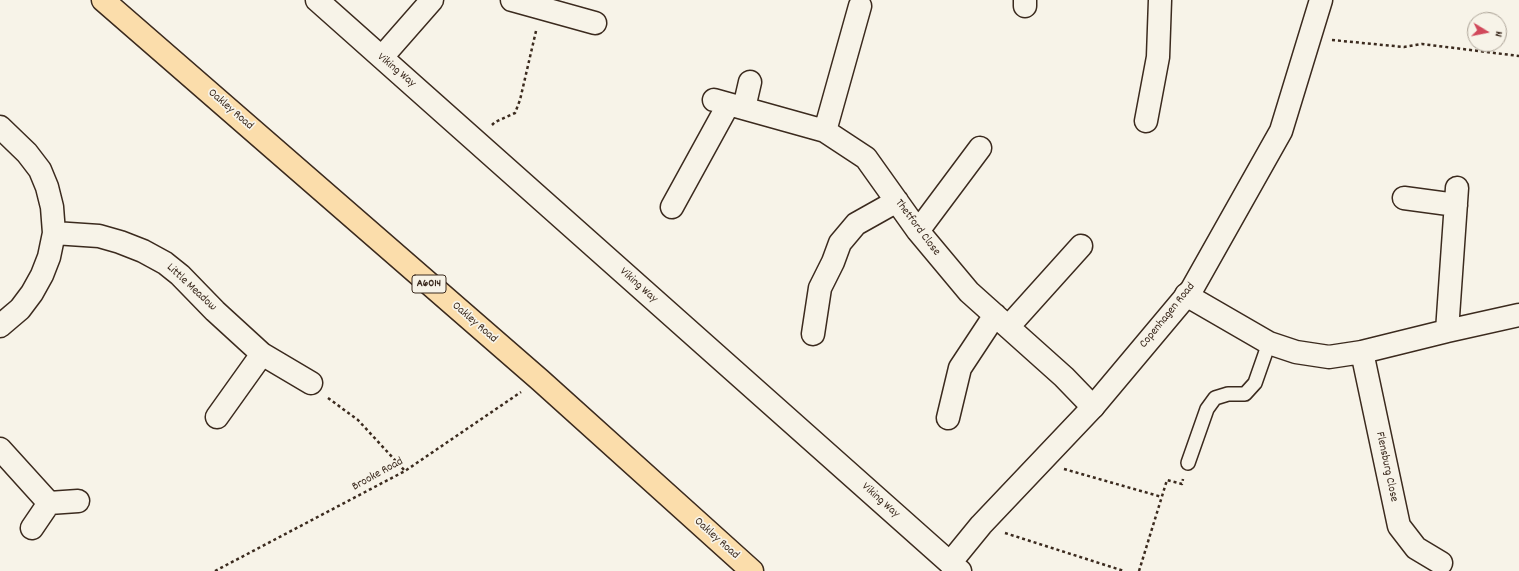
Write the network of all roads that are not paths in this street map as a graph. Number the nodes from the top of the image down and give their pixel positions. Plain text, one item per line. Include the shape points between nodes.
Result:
1 (103, 0) edge
2 (317, 0) edge
3 (432, 0) edge
4 (512, 0) edge
5 (1160, 0) edge
6 (1320, 0) edge
7 (860, 6) dead end
8 (595, 23) dead end
9 (382, 57) junction
10 (750, 82) dead end
11 (729, 104) junction
12 (1146, 121) dead end
13 (0, 127) edge
14 (825, 131) junction
15 (980, 148) dead end
16 (1404, 198) dead end
17 (897, 201) junction
18 (672, 207) dead end
19 (918, 231) junction
20 (54, 233) junction
21 (1081, 246) dead end
22 (1186, 295) junction
23 (1519, 315) edge
24 (1002, 320) junction
25 (0, 326) edge
26 (1446, 331) junction
27 (812, 334) dead end
28 (1269, 343) junction
29 (1362, 352) junction
30 (262, 354) junction
31 (311, 384) road end
32 (1094, 407) junction
33 (217, 417) dead end
34 (948, 418) dead end
35 (0, 449) edge
36 (1188, 463) road end
37 (78, 501) dead end
38 (49, 503) junction
39 (32, 528) dead end
40 (1441, 563) dead end
41 (955, 567) edge
42 (752, 571) edge

1 - 42 main road, Oakley Road / A6014 via 540,380
2 - 9 street, Viking Way
3 - 9 street
4 - 8 street
5 - 12 street via 1158,57
6 - 22 street, Copenhagen Road via 1281,131 1192,289
7 - 14 street
9 - 41 street, Viking Way
10 - 11 street
11 - 14 street, Thetford Close
11 - 18 street
13 - 20 street via 27,153 40,170 52,207
14 - 17 street, Thetford Close via 866,158
15 - 19 street
16 - 26 street via 1456,196
17 - 19 street, Thetford Close
17 - 27 street via 856,224 840,243 820,288
19 - 24 street, Thetford Close via 969,292
20 - 25 street via 49,257 32,293 20,309
20 - 30 street, Little Meadow via 99,236 144,251 165,263
21 - 24 street
22 - 28 street
22 - 32 street, Copenhagen Road
23 - 26 street
24 - 32 street, Thetford Close
24 - 34 street via 960,368
26 - 29 street
28 - 29 street via 1296,352 1329,357
28 - 36 lane via 1255,383 1245,394 1228,394 1215,398 1207,409
29 - 40 street, Flensburg Close via 1399,526 1416,548
30 - 31 street, Little Meadow
30 - 33 street
32 - 41 street, Copenhagen Road via 981,525
35 - 38 street
37 - 38 street
38 - 39 street

